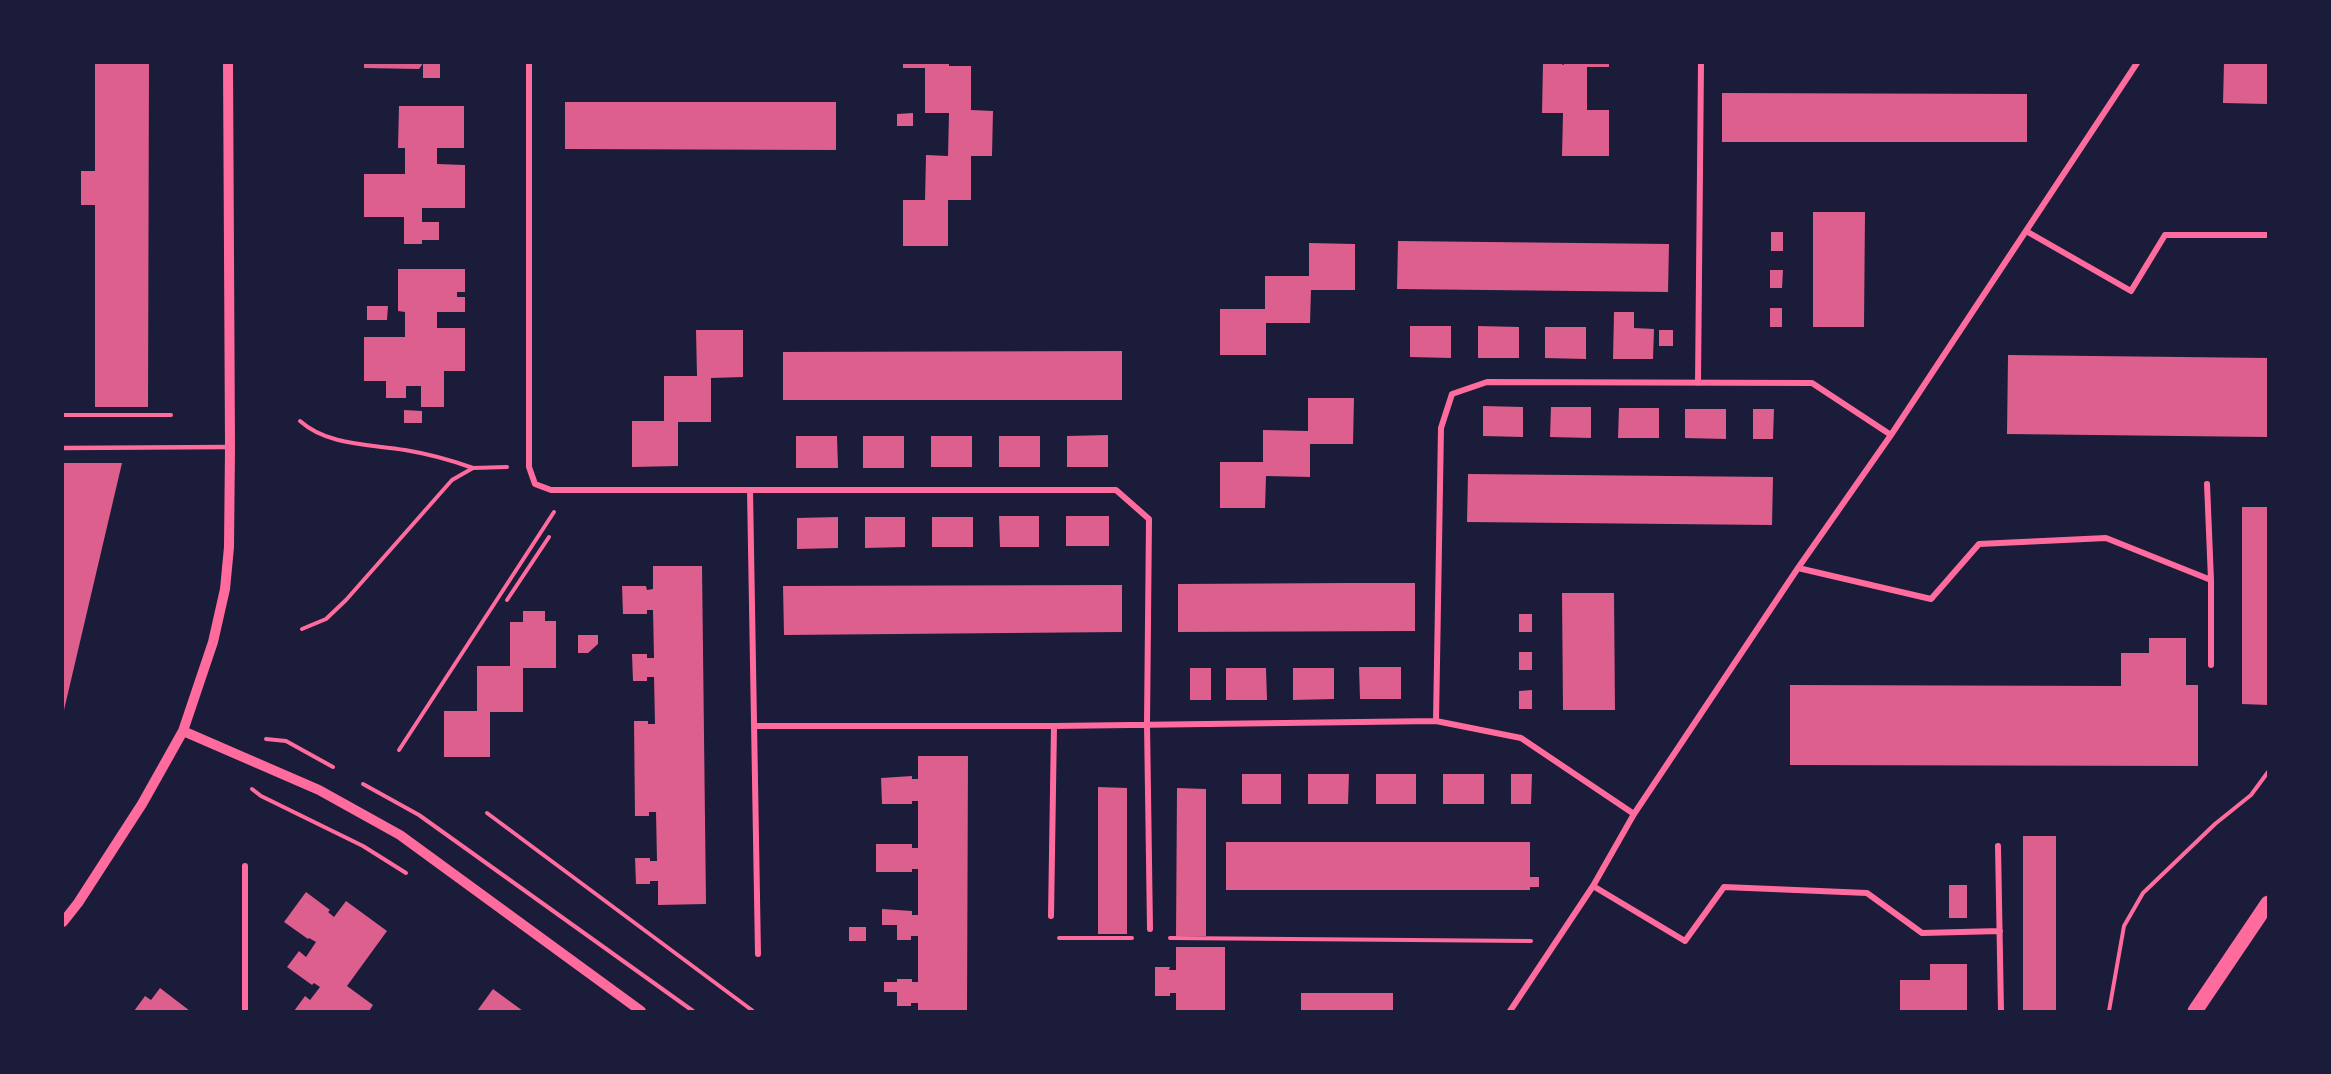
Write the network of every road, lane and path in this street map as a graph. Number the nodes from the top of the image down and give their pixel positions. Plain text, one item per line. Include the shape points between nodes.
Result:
1 (228, 63) edge
2 (529, 63) edge
3 (1701, 63) edge
4 (2137, 63) edge
5 (2026, 231) junction
6 (2268, 235) edge
7 (1698, 383) junction
8 (63, 415) edge
9 (171, 415) dead end
10 (300, 421) dead end
11 (1891, 435) junction
12 (230, 447) junction
13 (63, 448) edge
14 (529, 467) junction
15 (473, 468) junction
16 (2207, 484) dead end
17 (569, 490) junction
18 (750, 490) junction
19 (549, 537) dead end
20 (1798, 568) junction
21 (2211, 580) junction
22 (507, 600) dead end
23 (302, 629) dead end
24 (2211, 665) dead end
25 (1436, 722) junction
26 (1147, 724) junction
27 (754, 726) junction
28 (1054, 726) junction
29 (183, 730) junction
30 (399, 750) dead end
31 (2268, 772) edge
32 (244, 782) dead end
33 (487, 813) dead end
34 (1634, 814) junction
35 (1998, 846) dead end
36 (245, 866) dead end
37 (412, 876) dead end
38 (1593, 886) junction
39 (2268, 903) edge
40 (1051, 916) joint
41 (63, 922) edge
42 (1150, 929) dead end
43 (2000, 932) junction
44 (1140, 938) dead end
45 (1162, 938) dead end
46 (1549, 950) junction
47 (758, 954) dead end
48 (244, 1011) edge
49 (641, 1011) edge
50 (753, 1011) edge
51 (1510, 1011) edge
52 (2001, 1011) edge
53 (2109, 1011) edge
54 (2195, 1011) edge

1 - 12 street
2 - 14 street
3 - 7 street
4 - 5 street
5 - 6 street via 2131,291 2165,235
5 - 11 street
7 - 11 street via 1812,383
7 - 25 street via 1486,382 1452,394 1441,428
8 - 9 path
10 - 15 path via 329,439 446,458
11 - 20 street
12 - 13 lane
12 - 29 street via 225,590 213,642
14 - 15 path
14 - 17 street via 535,484 551,490
15 - 23 path via 452,480 326,619
16 - 21 street
17 - 18 street
17 - 30 path
18 - 26 street via 1116,490 1149,519
18 - 27 street
19 - 22 path
20 - 21 street via 1931,598 1979,544 2106,538
20 - 34 street
21 - 24 street
25 - 26 street
25 - 34 street via 1521,738
26 - 28 street
26 - 42 street
27 - 28 street
27 - 47 street
28 - 40 street
29 - 41 street via 131,821
29 - 49 street via 319,790 400,835
31 - 53 path via 2251,795 2143,893 2124,926
32 - 37 path via 261,796 363,846
33 - 50 path
34 - 38 street
35 - 43 street
36 - 48 street
38 - 43 street via 1685,941 1724,887 1867,893 1922,933
38 - 46 street
39 - 54 main road
40 - 44 path via 1050,938
43 - 52 street
45 - 46 path via 1536,940
46 - 51 street

